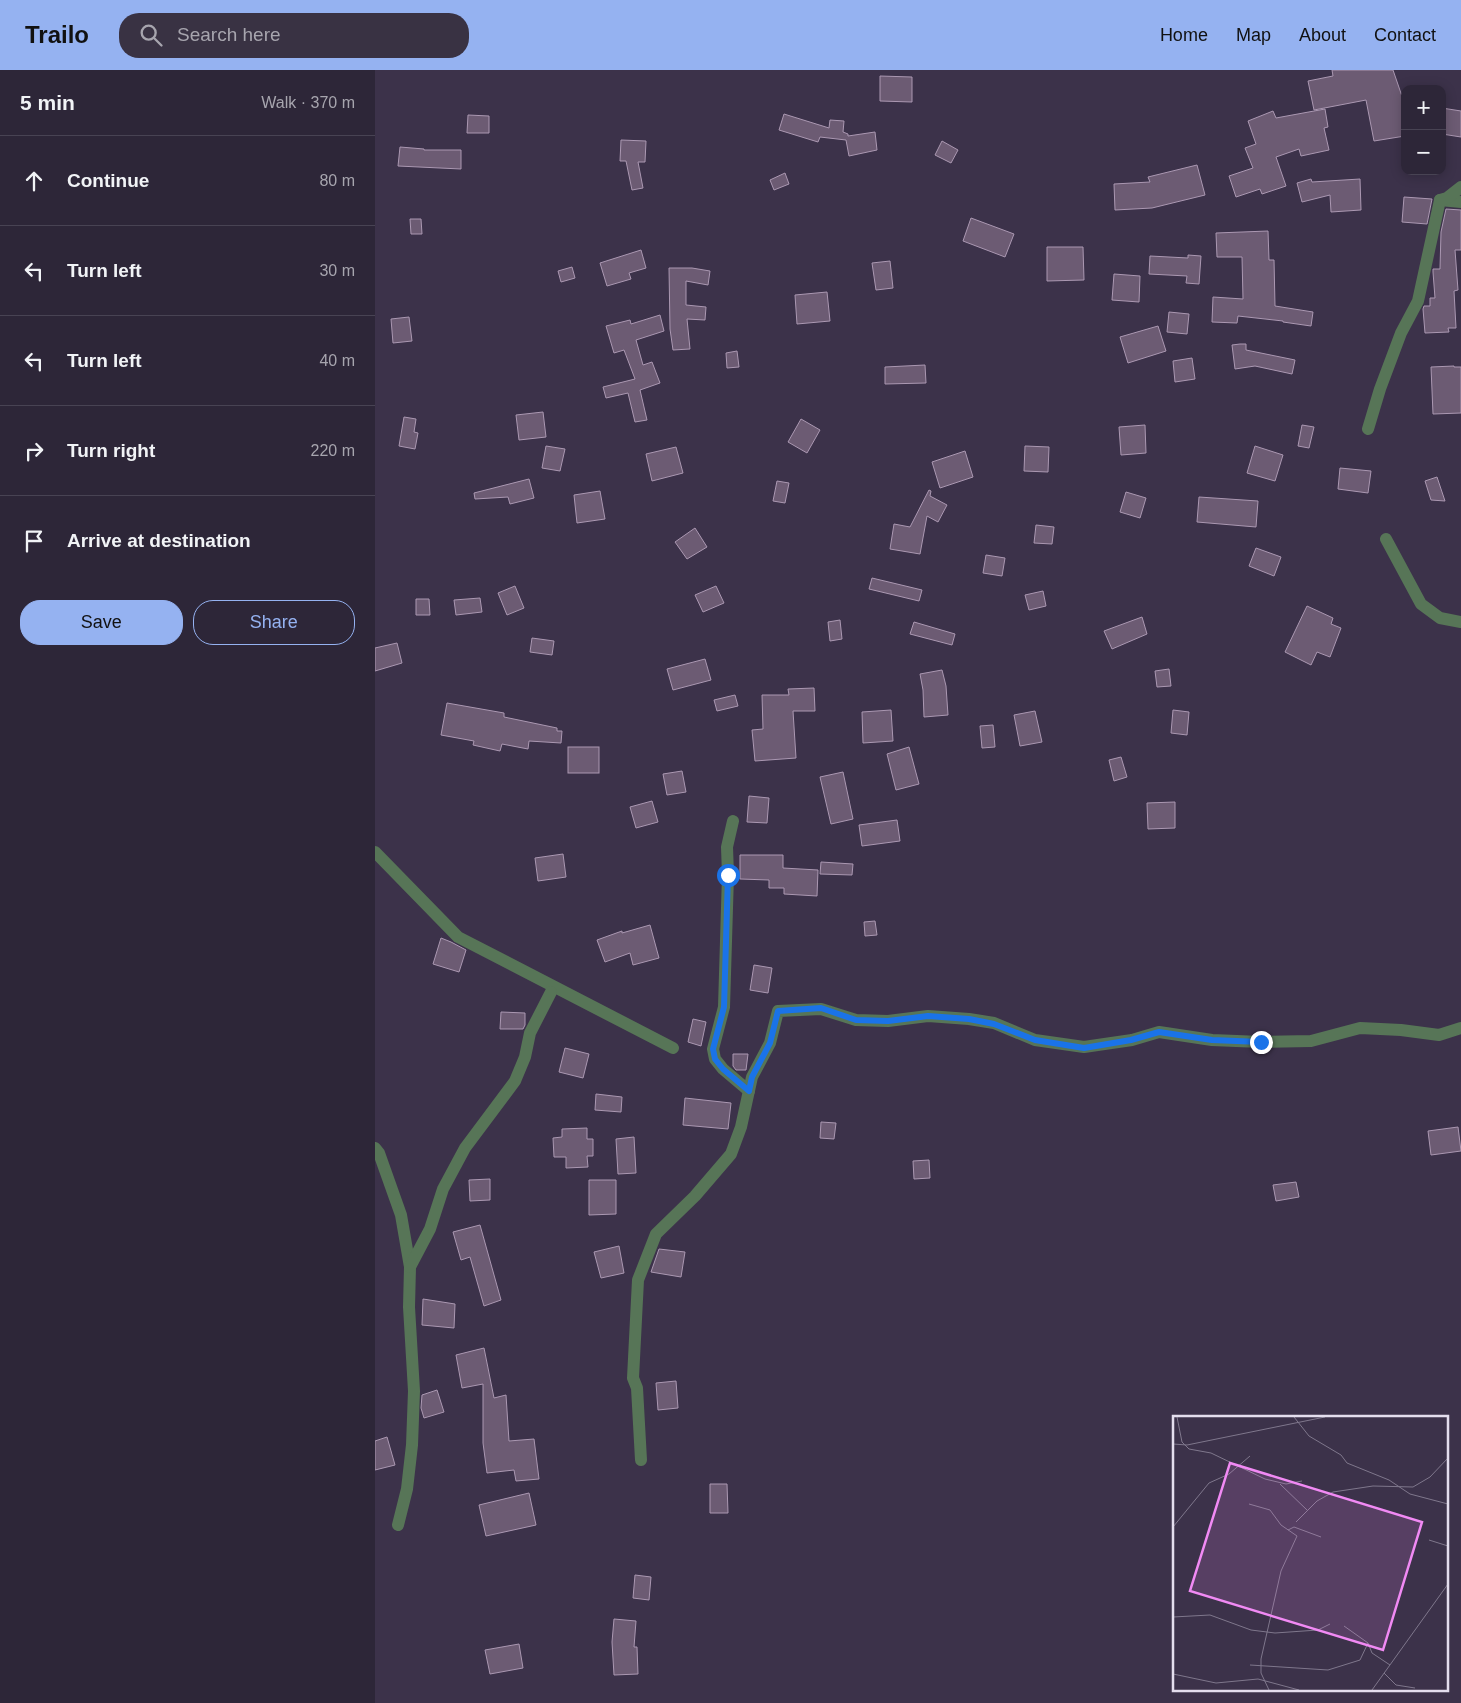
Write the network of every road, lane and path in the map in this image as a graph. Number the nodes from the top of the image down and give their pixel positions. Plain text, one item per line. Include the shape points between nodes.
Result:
1 (1461, 187) edge
2 (1440, 200) junction
3 (1461, 202) edge
4 (1369, 429) dead end
5 (1386, 538) dead end
6 (1461, 622) edge
7 (733, 821) dead end
8 (375, 852) edge
9 (551, 992) dead end
10 (1461, 1028) edge
11 (673, 1048) dead end
12 (749, 1091) junction
13 (375, 1148) edge
14 (410, 1267) junction
15 (641, 1460) dead end
16 (398, 1525) dead end

1 - 2 street
2 - 3 street
2 - 4 street via 1418,301 1401,333
5 - 6 street via 1421,604 1440,618
7 - 12 street via 727,847 724,1007 713,1049 715,1059 723,1069
8 - 11 street via 458,938
9 - 14 street via 530,1033 515,1081 465,1148 443,1189 430,1229
10 - 12 street via 1439,1035 1360,1028 1311,1040 1261,1042 1212,1040 1159,1032 1084,1048 1035,1040 994,1024 969,1019 928,1016 888,1021 856,1020 821,1008 778,1011 770,1043 752,1077
12 - 15 street via 731,1154 656,1234 638,1280 633,1378 637,1388
13 - 14 street via 401,1215
14 - 16 street via 414,1391 412,1445 407,1489

